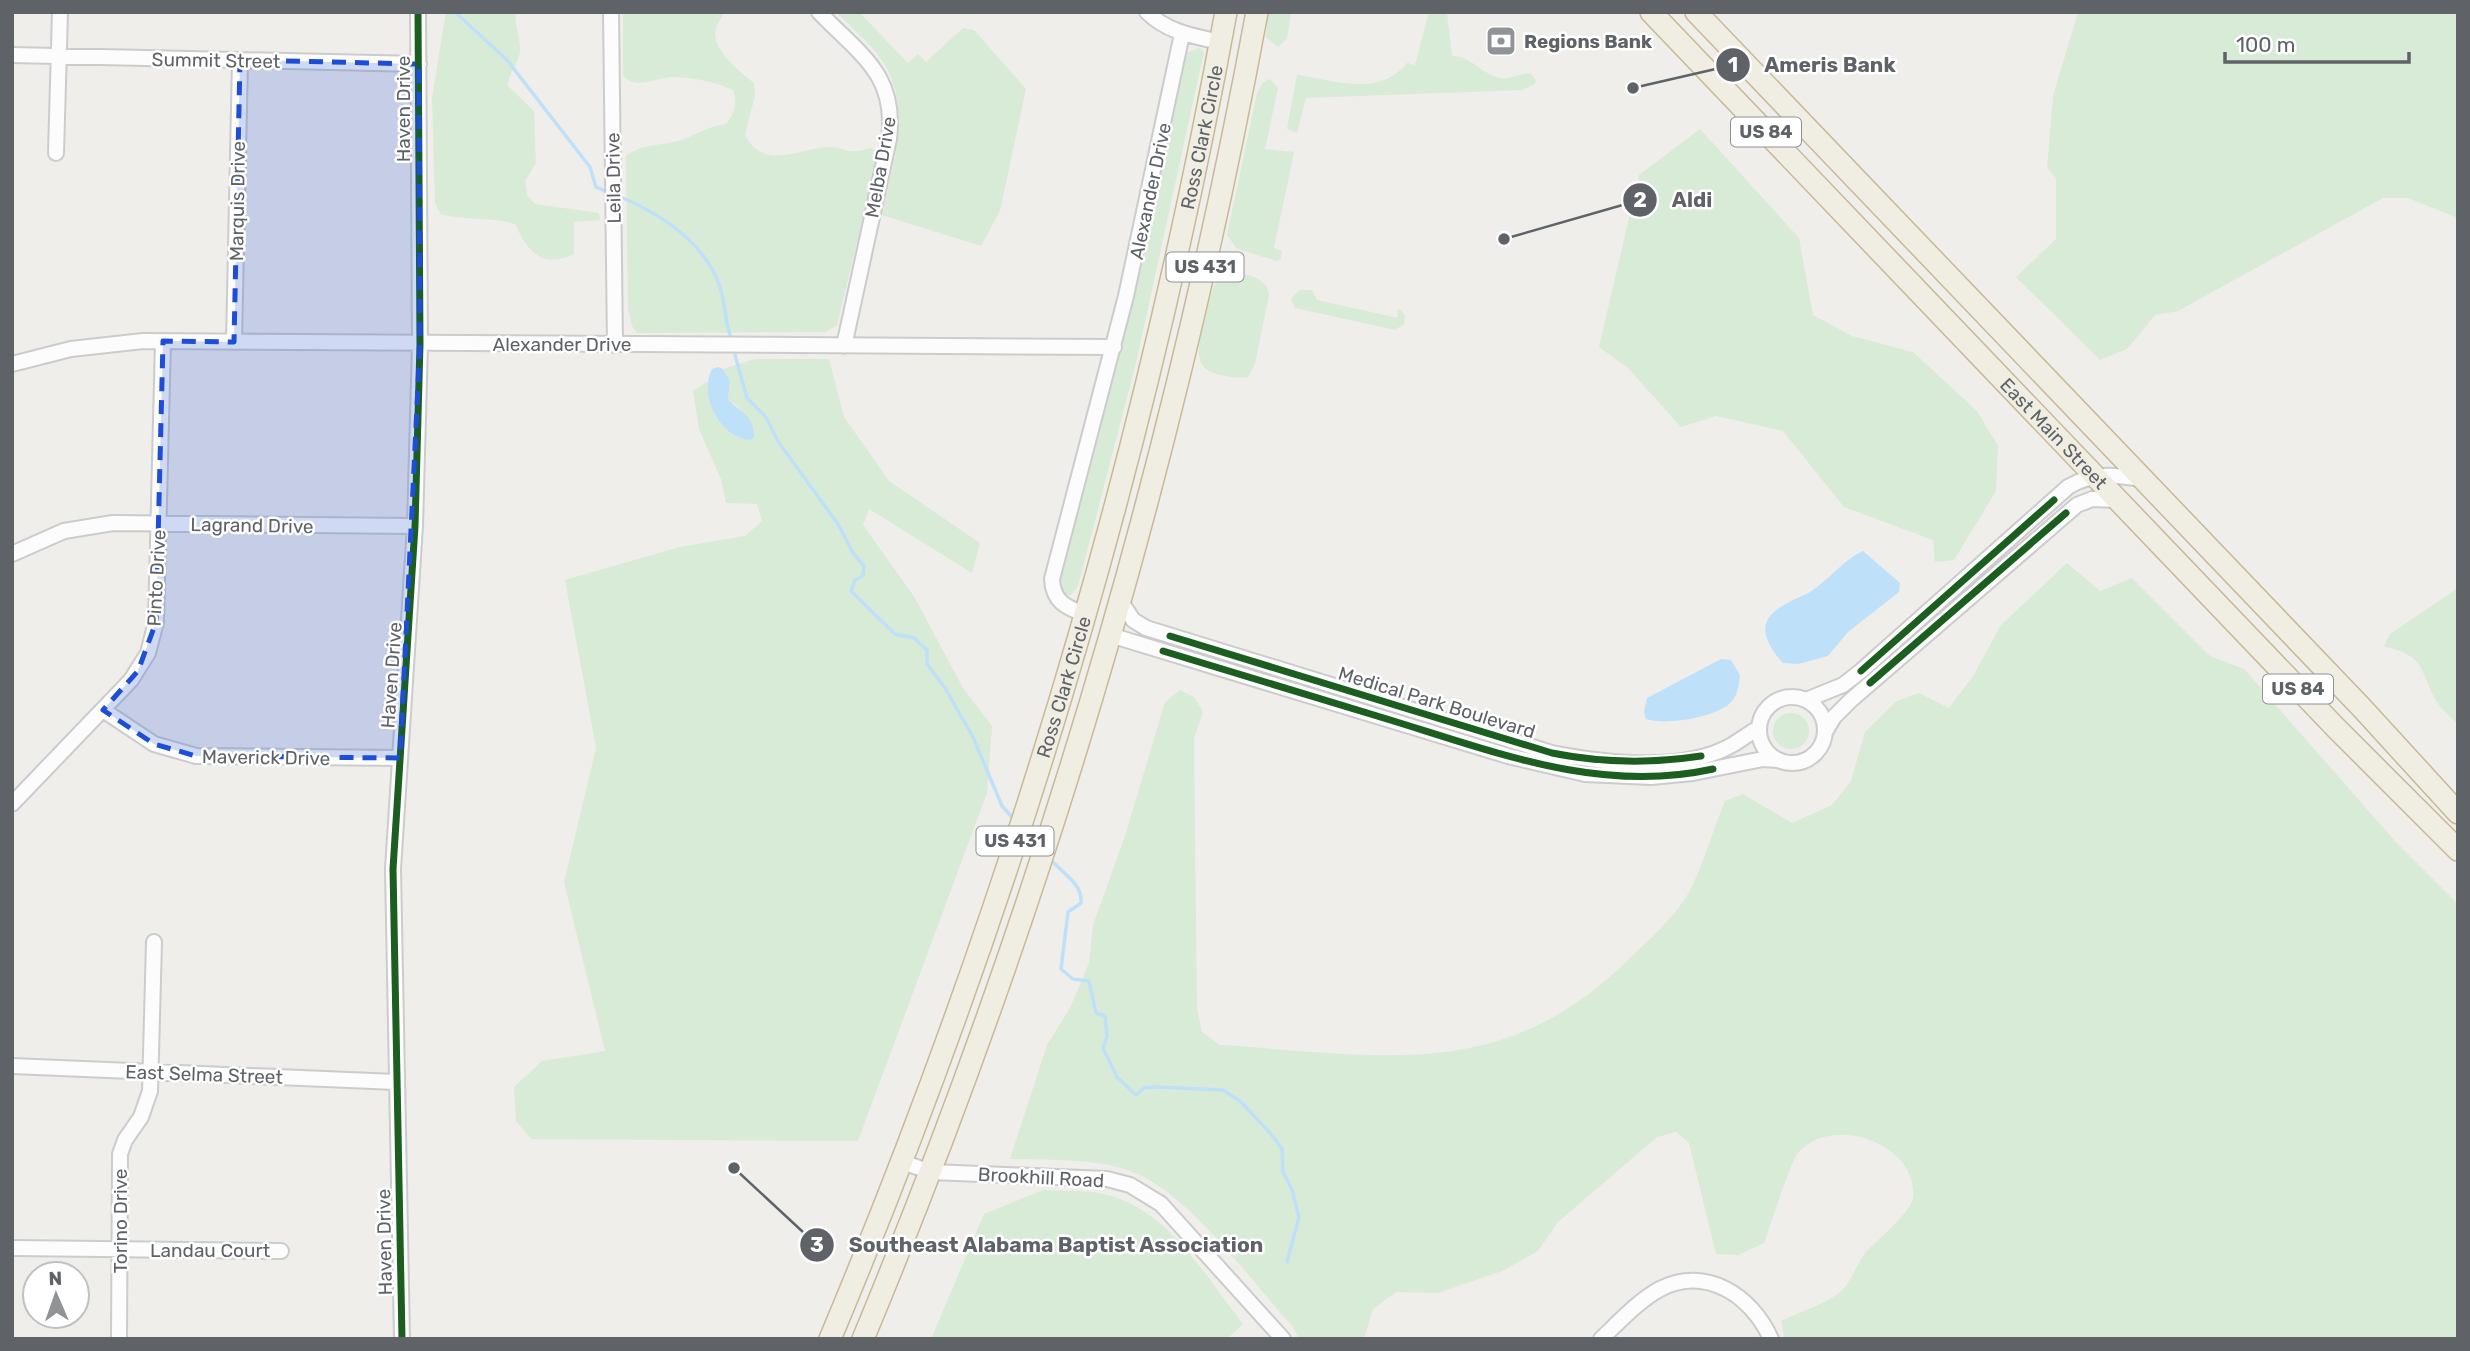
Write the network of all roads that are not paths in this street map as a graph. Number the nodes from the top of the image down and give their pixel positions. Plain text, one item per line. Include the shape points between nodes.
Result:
1 (60, 12) edge
2 (418, 12) edge
3 (611, 12) edge
4 (819, 12) edge
5 (1147, 12) edge
6 (1226, 12) edge
7 (1257, 12) edge
8 (1651, 12) edge
9 (1696, 12) edge
10 (1182, 34) junction
11 (1220, 42) junction
12 (1250, 50) junction
13 (12, 55) edge
14 (59, 57) junction
15 (240, 60) junction
16 (419, 64) junction
17 (57, 153) dead end
18 (163, 341) junction
19 (234, 342) junction
20 (419, 344) junction
21 (615, 345) junction
22 (844, 346) junction
23 (1114, 347) junction
24 (12, 365) edge
25 (2071, 451) junction
26 (2095, 476) junction
27 (2144, 480) junction
28 (2068, 487) junction
29 (2119, 500) junction
30 (159, 524) junction
31 (415, 526) junction
32 (12, 554) edge
33 (1094, 582) junction
34 (1120, 600) junction
35 (1084, 614) junction
36 (1110, 635) junction
37 (1104, 657) junction
38 (1806, 700) junction
39 (103, 710) junction
40 (1759, 728) junction
41 (1825, 732) junction
42 (400, 758) junction
43 (1778, 760) junction
44 (12, 804) edge
45 (2458, 813) edge
46 (2458, 850) edge
47 (154, 942) dead end
48 (12, 1066) edge
49 (151, 1072) junction
50 (396, 1082) junction
51 (902, 1162) junction
52 (931, 1172) junction
53 (12, 1248) edge
54 (120, 1249) junction
55 (281, 1251) dead end
56 (119, 1339) edge
57 (402, 1339) edge
58 (830, 1339) edge
59 (863, 1339) edge
60 (1283, 1339) edge
61 (1601, 1339) edge
62 (1771, 1339) edge

1 - 14 street
2 - 16 street, Haven Drive
3 - 21 street, Leila Drive
4 - 22 street, Melba Drive via 882,79 891,106 889,139
5 - 10 street
6 - 11 highway, Ross Clark Circle / US 431
7 - 12 highway, Ross Clark Circle / US 431
8 - 25 highway, East Main Street / US 84
9 - 27 highway, East Main Street / US 84
10 - 11 street
10 - 23 street, Alexander Drive
11 - 12 highway
11 - 33 highway, Ross Clark Circle / US 431 via 1136,426
12 - 34 highway, Ross Clark Circle / US 431 via 1178,384
13 - 14 street, Summit Street
14 - 15 street, Summit Street
14 - 17 street
15 - 16 street, Summit Street
15 - 19 street, Marquis Drive
16 - 20 street, Haven Drive
18 - 19 street, Alexander Drive
18 - 24 street, Alexander Drive via 95,345
18 - 30 street, Pinto Drive
19 - 20 street, Alexander Drive
20 - 21 street, Alexander Drive
20 - 31 street, Haven Drive
21 - 22 street, Alexander Drive
22 - 23 street, Alexander Drive
23 - 35 street, Alexander Drive via 1052,579 1057,599
25 - 26 highway, East Main Street / US 84
25 - 28 street via 2073,473
26 - 27 street
26 - 28 street
26 - 29 highway, East Main Street / US 84
27 - 45 highway, East Main Street / US 84
28 - 38 street via 1861,671 1843,685
29 - 41 street via 2092,499 2077,505 1851,700
29 - 46 highway, East Main Street / US 84
30 - 31 street, Lagrand Drive
30 - 32 street, Lagrand Drive via 80,527
30 - 39 street, Pinto Drive via 152,643 138,671
31 - 42 street, Haven Drive
33 - 35 highway, Ross Clark Circle / US 431
33 - 36 highway via 1098,610
34 - 36 highway, Ross Clark Circle / US 431
34 - 40 street, Medical Park Boulevard via 1133,620 1146,628 1588,760 1640,763 1701,756 1730,746
35 - 37 highway via 1094,626
35 - 51 highway, Ross Clark Circle / US 431 via 1009,862
36 - 37 highway, Ross Clark Circle / US 431
36 - 43 street, Medical Park Boulevard via 1573,772 1651,777
37 - 52 highway, Ross Clark Circle / US 431 via 1017,936
38 - 40 street via 1775,701
38 - 41 street via 1823,717
39 - 42 street, Maverick Drive via 154,744 196,756
39 - 44 street, Pinto Drive
40 - 43 street via 1766,750
41 - 43 street via 1821,747 1809,759 1794,763
42 - 50 street, Haven Drive via 393,882
47 - 49 street, Torino Drive
48 - 49 street, East Selma Street
49 - 50 street, East Selma Street
49 - 54 street, Torino Drive via 147,1104 120,1154
50 - 57 street, Haven Drive
51 - 52 street, Brookhill Road
51 - 58 highway, Ross Clark Circle / US 431
52 - 59 highway, Ross Clark Circle / US 431
52 - 60 street, Brookhill Road via 1107,1179 1130,1185 1161,1204
53 - 54 street, Landau Court
54 - 55 street, Landau Court
54 - 56 street, Torino Drive
61 - 62 street via 1653,1294 1688,1282 1716,1285 1738,1295 1756,1312

